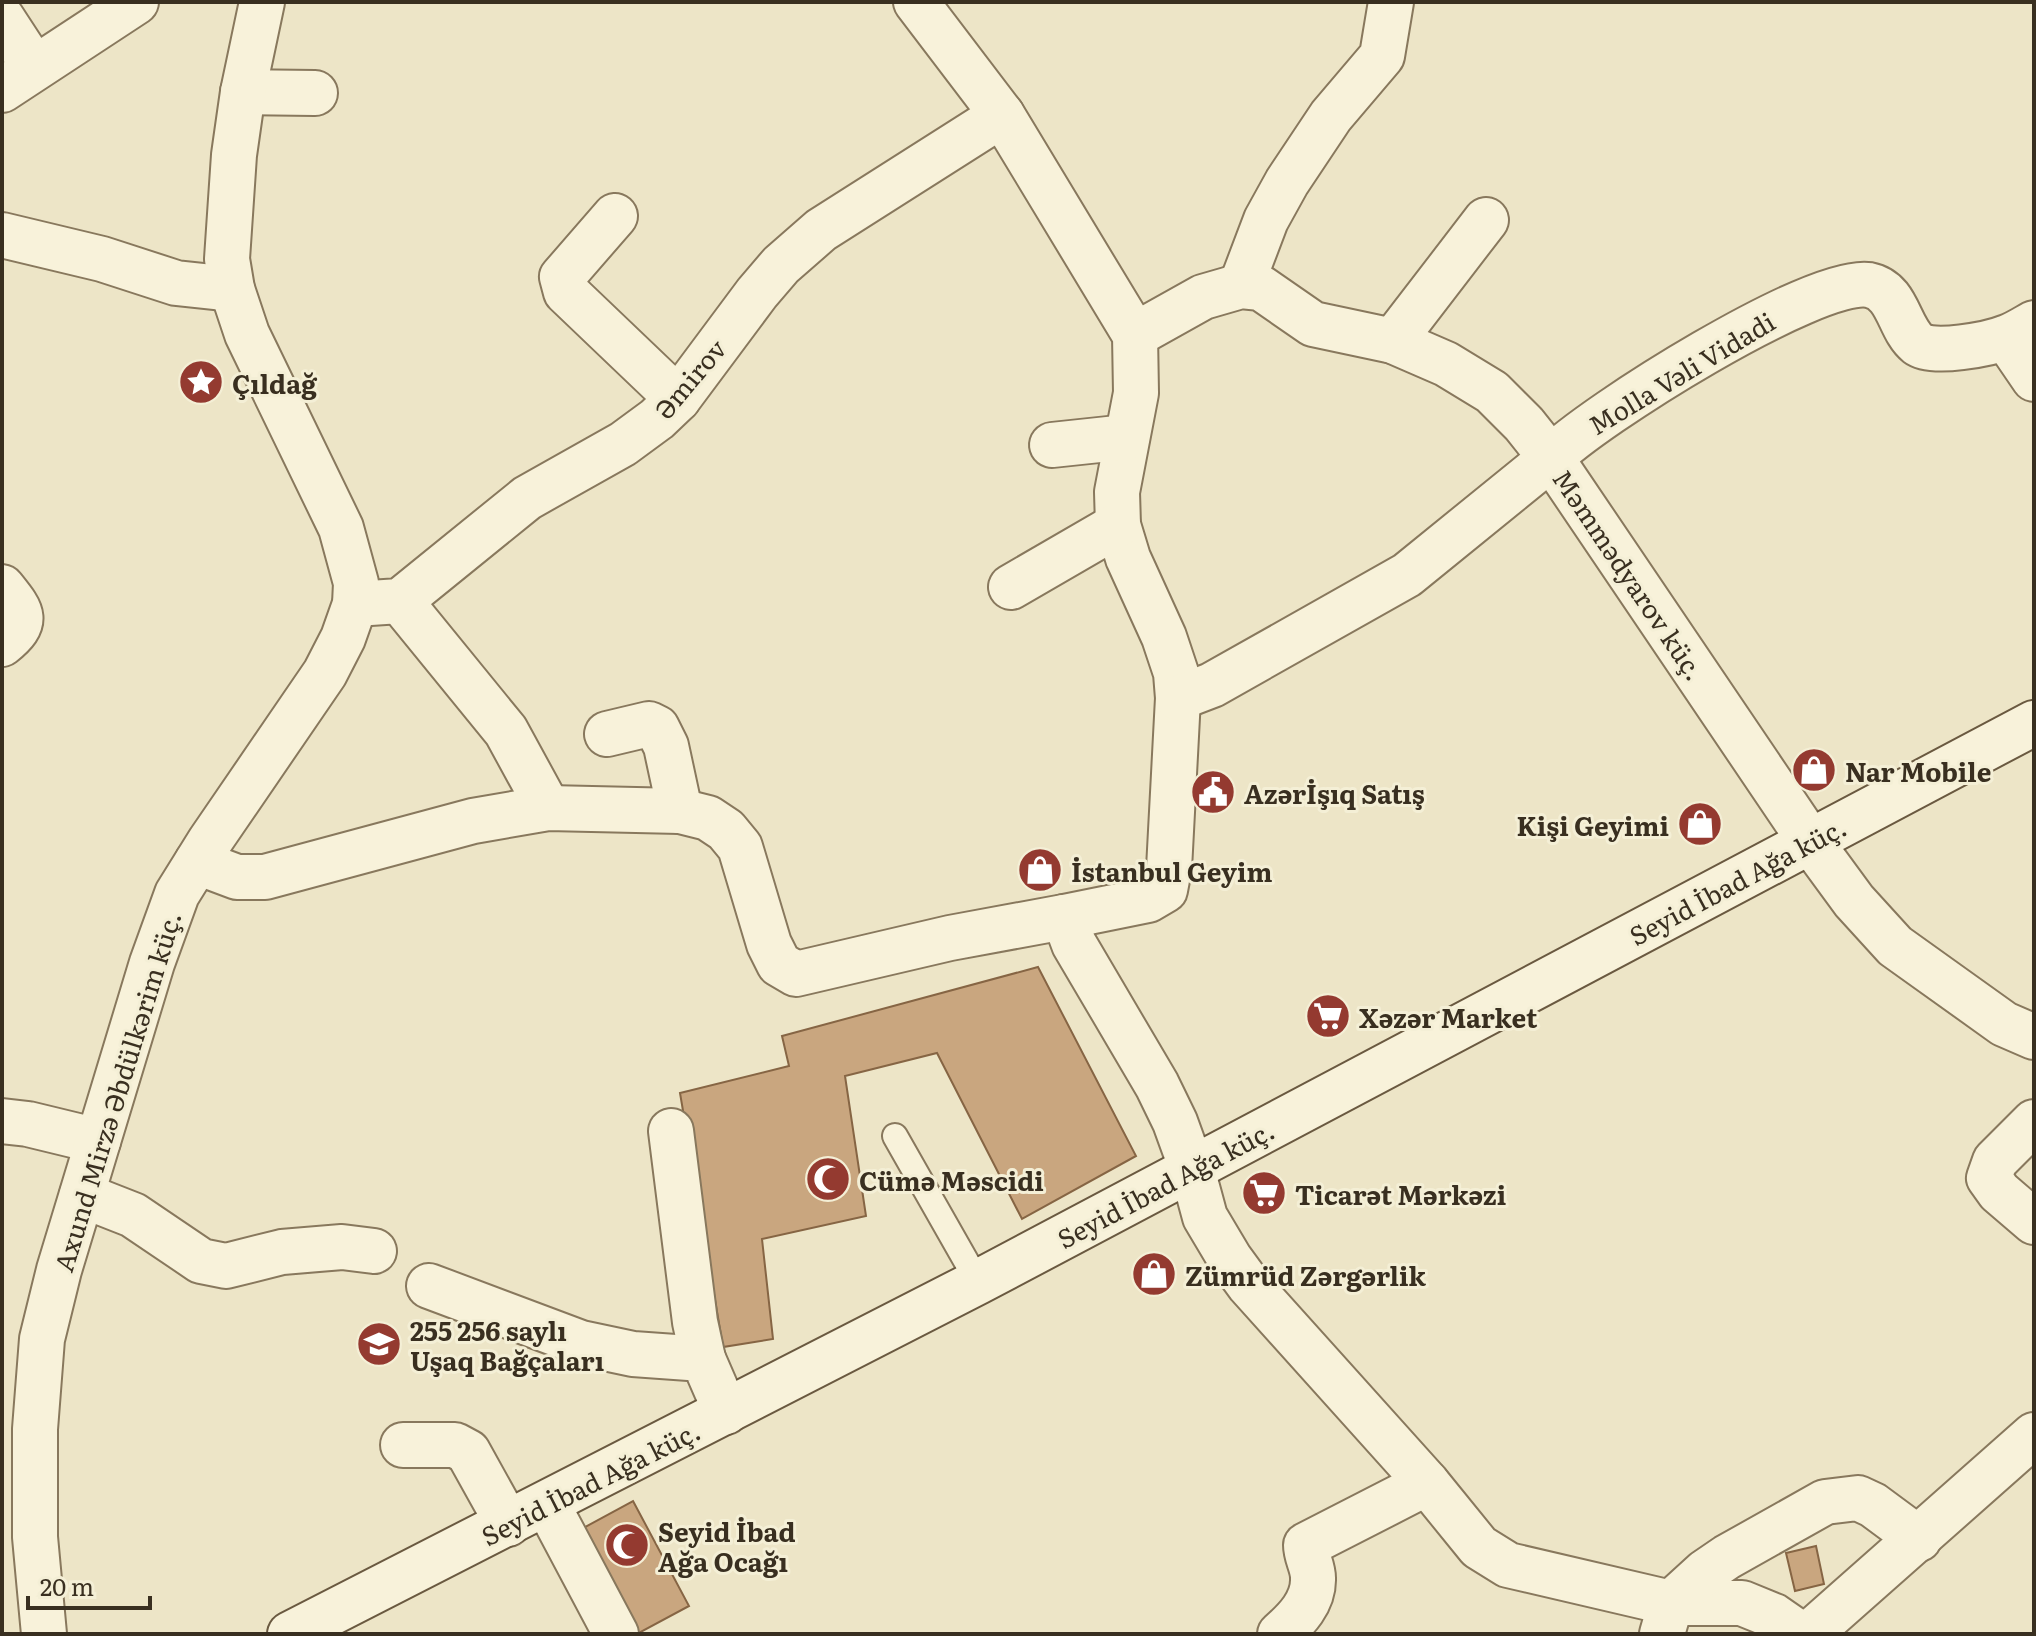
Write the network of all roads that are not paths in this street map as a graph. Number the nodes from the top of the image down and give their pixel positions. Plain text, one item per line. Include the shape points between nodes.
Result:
1 (136, 2) edge
2 (262, 2) edge
3 (917, 2) edge
4 (1391, 2) edge
5 (2, 18) edge
6 (18, 78) edge
7 (243, 92) junction
8 (315, 93) dead end
9 (1002, 115) junction
10 (615, 216) dead end
11 (1486, 220) dead end
12 (2, 235) edge
13 (1241, 286) junction
14 (232, 289) junction
15 (2020, 330) edge
16 (1135, 335) junction
17 (1393, 341) junction
18 (2034, 379) edge
19 (678, 399) junction
20 (1127, 437) junction
21 (1052, 445) dead end
22 (1551, 458) junction
23 (1118, 525) junction
24 (2, 587) edge
25 (1011, 587) dead end
26 (400, 601) junction
27 (355, 604) junction
28 (2, 644) edge
29 (1178, 698) junction
30 (2034, 723) edge
31 (607, 734) dead end
32 (548, 808) junction
33 (680, 811) junction
34 (1810, 841) junction
35 (197, 862) junction
36 (1064, 917) junction
37 (2034, 1037) edge
38 (2, 1121) edge
39 (2034, 1122) edge
40 (671, 1131) dead end
41 (895, 1136) dead end
42 (98, 1141) junction
43 (1192, 1169) junction
44 (82, 1195) junction
45 (2034, 1222) edge
46 (374, 1251) dead end
47 (978, 1282) junction
48 (429, 1286) dead end
49 (703, 1359) junction
50 (726, 1412) junction
51 (2034, 1435) edge
52 (403, 1445) dead end
53 (1427, 1483) junction
54 (547, 1504) junction
55 (508, 1524) junction
56 (1919, 1539) junction
57 (19, 1540) edge
58 (1667, 1619) edge
59 (44, 1634) edge
60 (290, 1634) edge
61 (616, 1634) edge
62 (1280, 1634) edge
63 (1800, 1634) edge
64 (1809, 1634) edge

1 - 6 street
2 - 7 street, Axund Mirzə Əbdülkərim küç.
3 - 9 street
4 - 13 street via 1382,56 1331,116 1287,182
5 - 6 street
7 - 8 street
7 - 14 street, Axund Mirzə Əbdülkərim küç. via 228,227
9 - 16 street
9 - 19 street, Əmirov via 821,230 757,293
10 - 19 street via 562,277 566,292
11 - 17 street
12 - 14 street via 176,283
13 - 16 street via 1203,297
13 - 17 street, Məmmədyarov küç. via 1261,288 1313,324
14 - 27 street, Axund Mirzə Əbdülkərim küç. via 247,334 341,528 356,583
15 - 18 street
15 - 22 street, Molla Vəli Vidadi via 1928,349 1916,342 1892,299 1872,286 1833,290 1760,321 1598,418
16 - 20 street via 1136,393
17 - 22 street, Məmmədyarov küç. via 1492,392
19 - 26 street, Əmirov via 623,444 527,498
20 - 21 street
20 - 23 street via 1117,492
22 - 29 street, Molla Vəli Vidadi via 1407,575 1212,685
22 - 34 street, Məmmədyarov küç.
23 - 25 street
23 - 29 street via 1164,637
24 - 28 street via 21,611 22,623
26 - 27 street
26 - 32 street via 506,731
27 - 35 street, Axund Mirzə Əbdülkərim küç. via 325,673
29 - 36 street via 1165,890 1148,900
30 - 34 street, Seyid İbad Ağa küç.
31 - 33 street via 649,724 657,728
32 - 33 street
32 - 35 street via 473,821 265,877 237,877
33 - 36 street via 708,818 740,847 769,944 779,964 796,974
34 - 37 street, Məmmədyarov küç. via 1895,946 2004,1024
34 - 43 street, Seyid İbad Ağa küç.
35 - 42 street, Axund Mirzə Əbdülkərim küç. via 168,916
36 - 43 street via 1074,944 1157,1085
38 - 42 street
39 - 45 street via 1995,1161 1989,1178
40 - 49 street
41 - 47 lane
42 - 44 street, Axund Mirzə Əbdülkərim küç.
43 - 47 street, Seyid İbad Ağa küç.
43 - 53 street via 1205,1217 1249,1285
44 - 46 street via 133,1215 201,1261 226,1266 282,1252 342,1247
44 - 57 street, Axund Mirzə Əbdülkərim küç. via 42,1339
47 - 50 street, Seyid İbad Ağa küç.
48 - 49 street via 581,1343 633,1354
49 - 50 street
50 - 54 street, Seyid İbad Ağa küç.
51 - 56 street
52 - 55 street via 455,1445 468,1452
53 - 58 street via 1479,1547 1508,1565
53 - 62 street via 1306,1545 1313,1578 1308,1601
54 - 55 street, Seyid İbad Ağa küç.
54 - 61 street
55 - 60 street, Seyid İbad Ağa küç.
56 - 58 street via 1858,1498 1825,1502 1705,1572
56 - 64 street
57 - 59 street, Axund Mirzə Əbdülkərim küç.
58 - 63 street via 1742,1603

